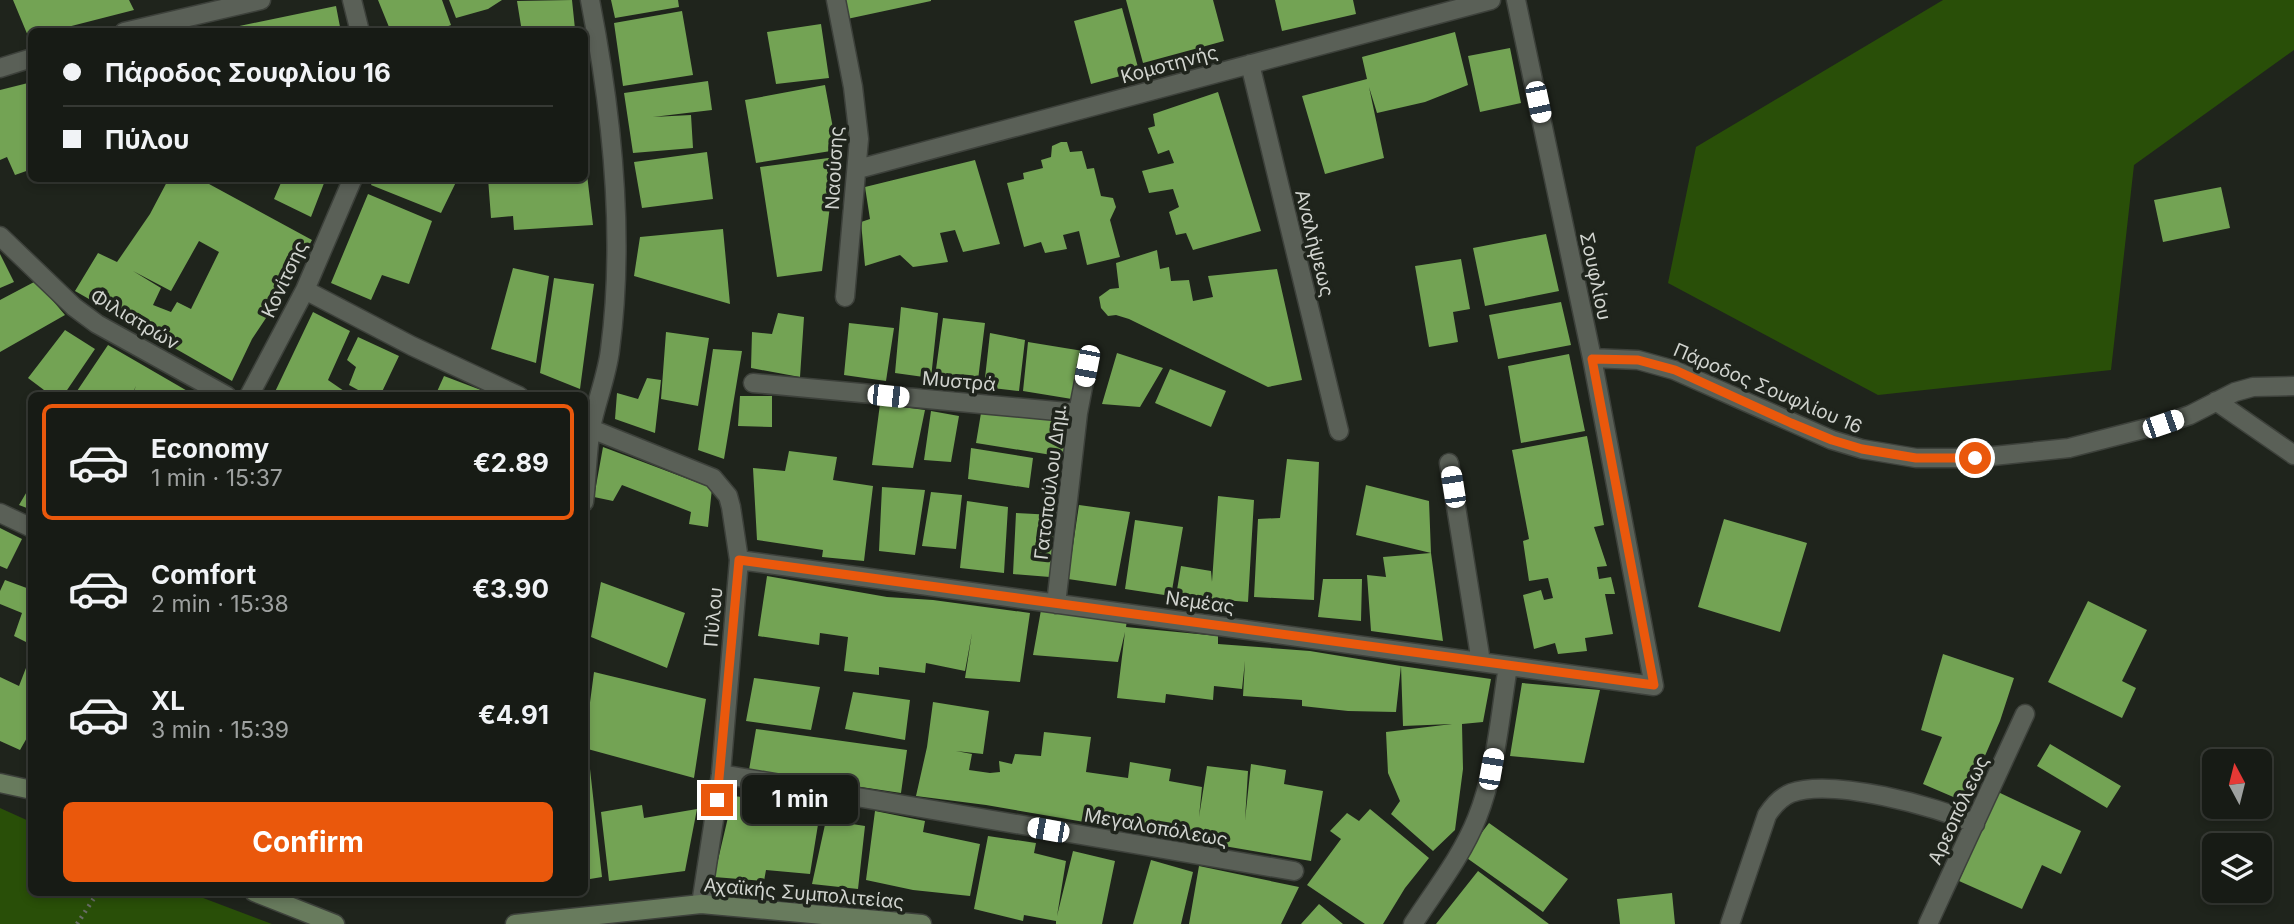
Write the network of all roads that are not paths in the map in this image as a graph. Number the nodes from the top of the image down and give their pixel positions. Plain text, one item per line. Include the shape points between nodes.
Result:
1 (261, 0) edge
2 (352, 0) edge
3 (590, 0) edge
4 (836, 0) edge
5 (1491, 0) edge
6 (1517, 0) edge
7 (141, 28) edge
8 (359, 28) edge
9 (28, 59) edge
10 (1250, 65) junction
11 (0, 68) edge
12 (858, 169) junction
13 (351, 182) edge
14 (0, 236) edge
15 (305, 290) junction
16 (845, 297) dead end
17 (1592, 359) junction
18 (1087, 366) dead end
19 (753, 383) dead end
20 (2294, 386) edge
21 (220, 392) edge
22 (251, 392) edge
23 (510, 392) edge
24 (2216, 401) junction
25 (1078, 413) junction
26 (588, 427) edge
27 (1339, 431) dead end
28 (2294, 455) edge
29 (1449, 463) dead end
30 (0, 513) edge
31 (28, 526) edge
32 (739, 560) junction
33 (1056, 604) junction
34 (1481, 662) junction
35 (1508, 666) junction
36 (1654, 685) joint
37 (2025, 714) dead end
38 (721, 774) junction
39 (0, 783) edge
40 (28, 786) edge
41 (1975, 824) junction
42 (1294, 872) dead end
43 (264, 896) edge
44 (701, 904) junction
45 (335, 924) edge
46 (515, 924) edge
47 (922, 924) edge
48 (1413, 924) edge
49 (1730, 924) edge
50 (1928, 924) edge

1 - 7 street
2 - 8 street
3 - 26 street via 606,102 616,264 610,352
4 - 12 street, Ναούσης via 853,87
5 - 10 street, Κομοτηνής
6 - 17 street, Σουφλίου
9 - 11 street
10 - 12 street, Κομοτηνής
10 - 27 street, Αναλήψεως
12 - 16 street, Ναούσης
13 - 15 street, Κονίτσης
14 - 21 street, Φιλιατρών via 97,324
15 - 22 street, Κονίτσης
15 - 23 street
17 - 24 street, Πάροδος Σουφλίου 16 via 1638,360 1675,370 1832,440 1916,458 1975,458 2069,448 2163,424
17 - 36 street, Σουφλίου
18 - 25 street, Γατοπούλου Δημ.
19 - 25 street, Μυστρά
20 - 24 street, Πάροδος Σουφλίου 16 via 2253,387
24 - 28 street
25 - 33 street, Γατοπούλου Δημ.
26 - 32 street, Πύλου via 713,478 728,496
29 - 34 street
30 - 31 street
32 - 33 street, Νεμέας
32 - 38 street, Πύλου
33 - 34 street, Νεμέας
34 - 35 street, Νεμέας
35 - 36 street, Νεμέας
35 - 48 street via 1481,808 1463,846
37 - 41 street, Αρεοπόλεως
38 - 42 street, Μεγαλοπόλεως
38 - 44 street, Πύλου
39 - 40 street
41 - 49 street via 1938,809 1889,798 1824,789 1791,793 1767,815
41 - 50 street, Αρεοπόλεως
43 - 45 street
44 - 46 street, Αχαϊκής Συμπολιτείας
44 - 47 street, Αχαϊκής Συμπολιτείας

